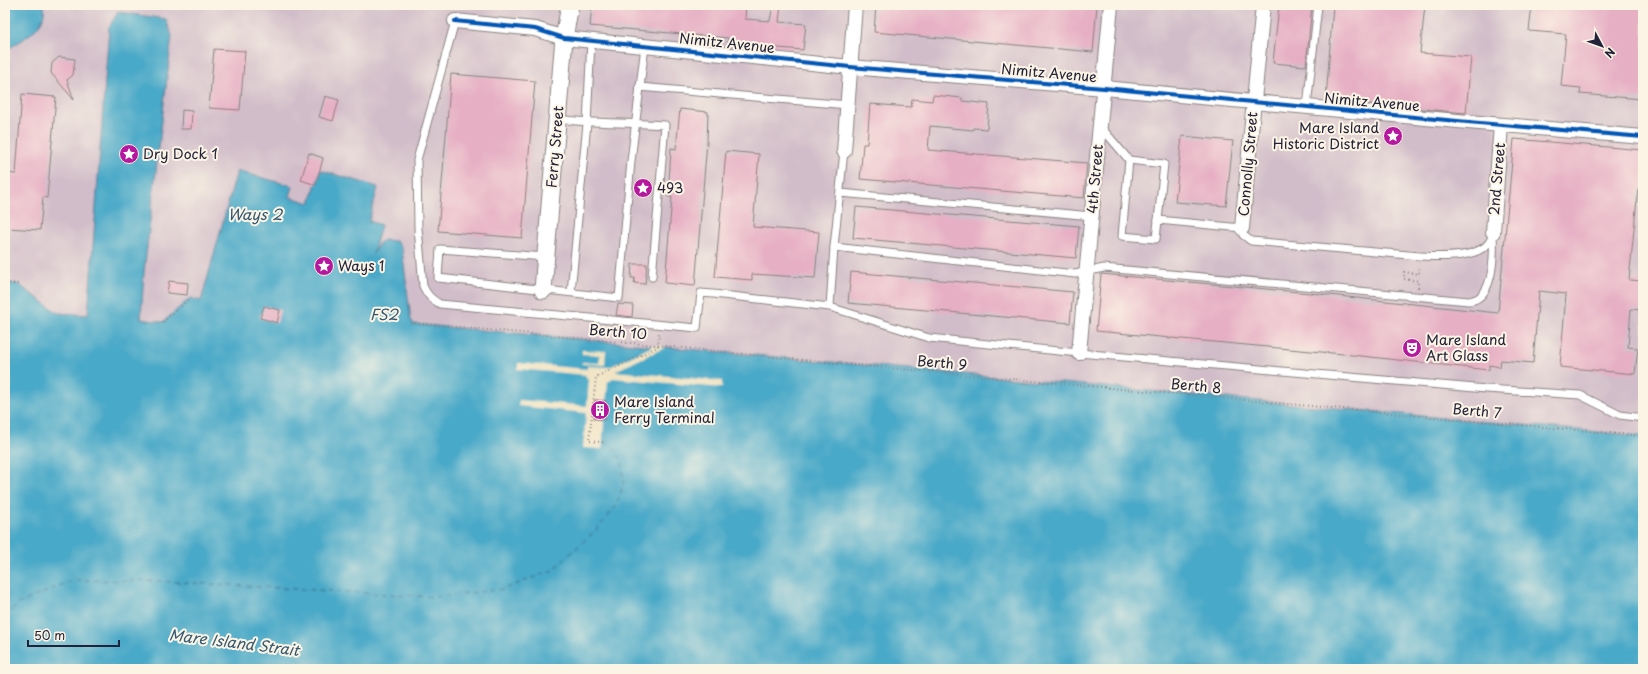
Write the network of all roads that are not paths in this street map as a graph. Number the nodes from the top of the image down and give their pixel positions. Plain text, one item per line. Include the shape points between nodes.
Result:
1 (570, 5) edge
2 (855, 5) edge
3 (1111, 5) edge
4 (1264, 5) edge
5 (1318, 5) edge
6 (455, 21) joint
7 (564, 38) junction
8 (591, 41) junction
9 (645, 46) junction
10 (850, 67) junction
11 (639, 87) junction
12 (1104, 88) junction
13 (1254, 103) junction
14 (848, 104) junction
15 (1307, 107) junction
16 (557, 119) junction
17 (586, 123) junction
18 (636, 123) junction
19 (1502, 125) junction
20 (1100, 126) junction
21 (1643, 137) edge
22 (844, 151) joint
23 (1129, 160) junction
24 (840, 194) junction
25 (1092, 216) junction
26 (1158, 220) junction
27 (1242, 228) junction
28 (1492, 232) junction
29 (834, 247) junction
30 (546, 257) junction
31 (1087, 272) junction
32 (652, 277) dead end
33 (543, 290) junction
34 (571, 292) junction
35 (830, 307) junction
36 (1079, 353) junction
37 (1643, 418) edge

1 - 7 street, Ferry Street
2 - 10 street
3 - 12 street, 4th Street
4 - 13 street, Connolly Street
5 - 15 lane
6 - 7 street, Nimitz Avenue via 535,30
6 - 35 lane via 417,160 421,276 423,286 432,300 440,304 697,328 701,293
7 - 8 street, Nimitz Avenue
7 - 16 street, Ferry Street
8 - 9 street, Nimitz Avenue
8 - 17 lane
9 - 10 street, Nimitz Avenue
9 - 11 lane
10 - 12 street, Nimitz Avenue
10 - 14 street
11 - 14 lane
11 - 18 lane
12 - 13 street, Nimitz Avenue
12 - 20 street, 4th Street
13 - 15 street, Nimitz Avenue
13 - 27 street, Connolly Street
14 - 22 street
15 - 19 street, Nimitz Avenue
16 - 17 lane
16 - 30 street, Ferry Street
17 - 18 lane
17 - 34 lane
18 - 32 lane via 665,125
18 - 34 lane via 619,298
19 - 21 street, Nimitz Avenue
19 - 28 street, 2nd Street
20 - 23 lane
20 - 25 street, 4th Street
22 - 24 lane
23 - 26 lane via 1164,164
23 - 26 lane via 1122,236 1156,239
24 - 25 lane
24 - 29 lane
25 - 31 street, 4th Street
26 - 27 lane
27 - 28 lane via 1244,235 1251,241 1447,257 1478,251 1491,240
28 - 31 lane via 1493,259 1486,288 1484,294 1475,300 1104,268
29 - 31 lane via 1075,274
29 - 35 lane
30 - 33 street, Ferry Street
30 - 33 lane via 440,249 438,278
31 - 36 street, 4th Street
33 - 34 lane
35 - 36 lane via 930,338
36 - 37 lane via 1580,395 1620,415

